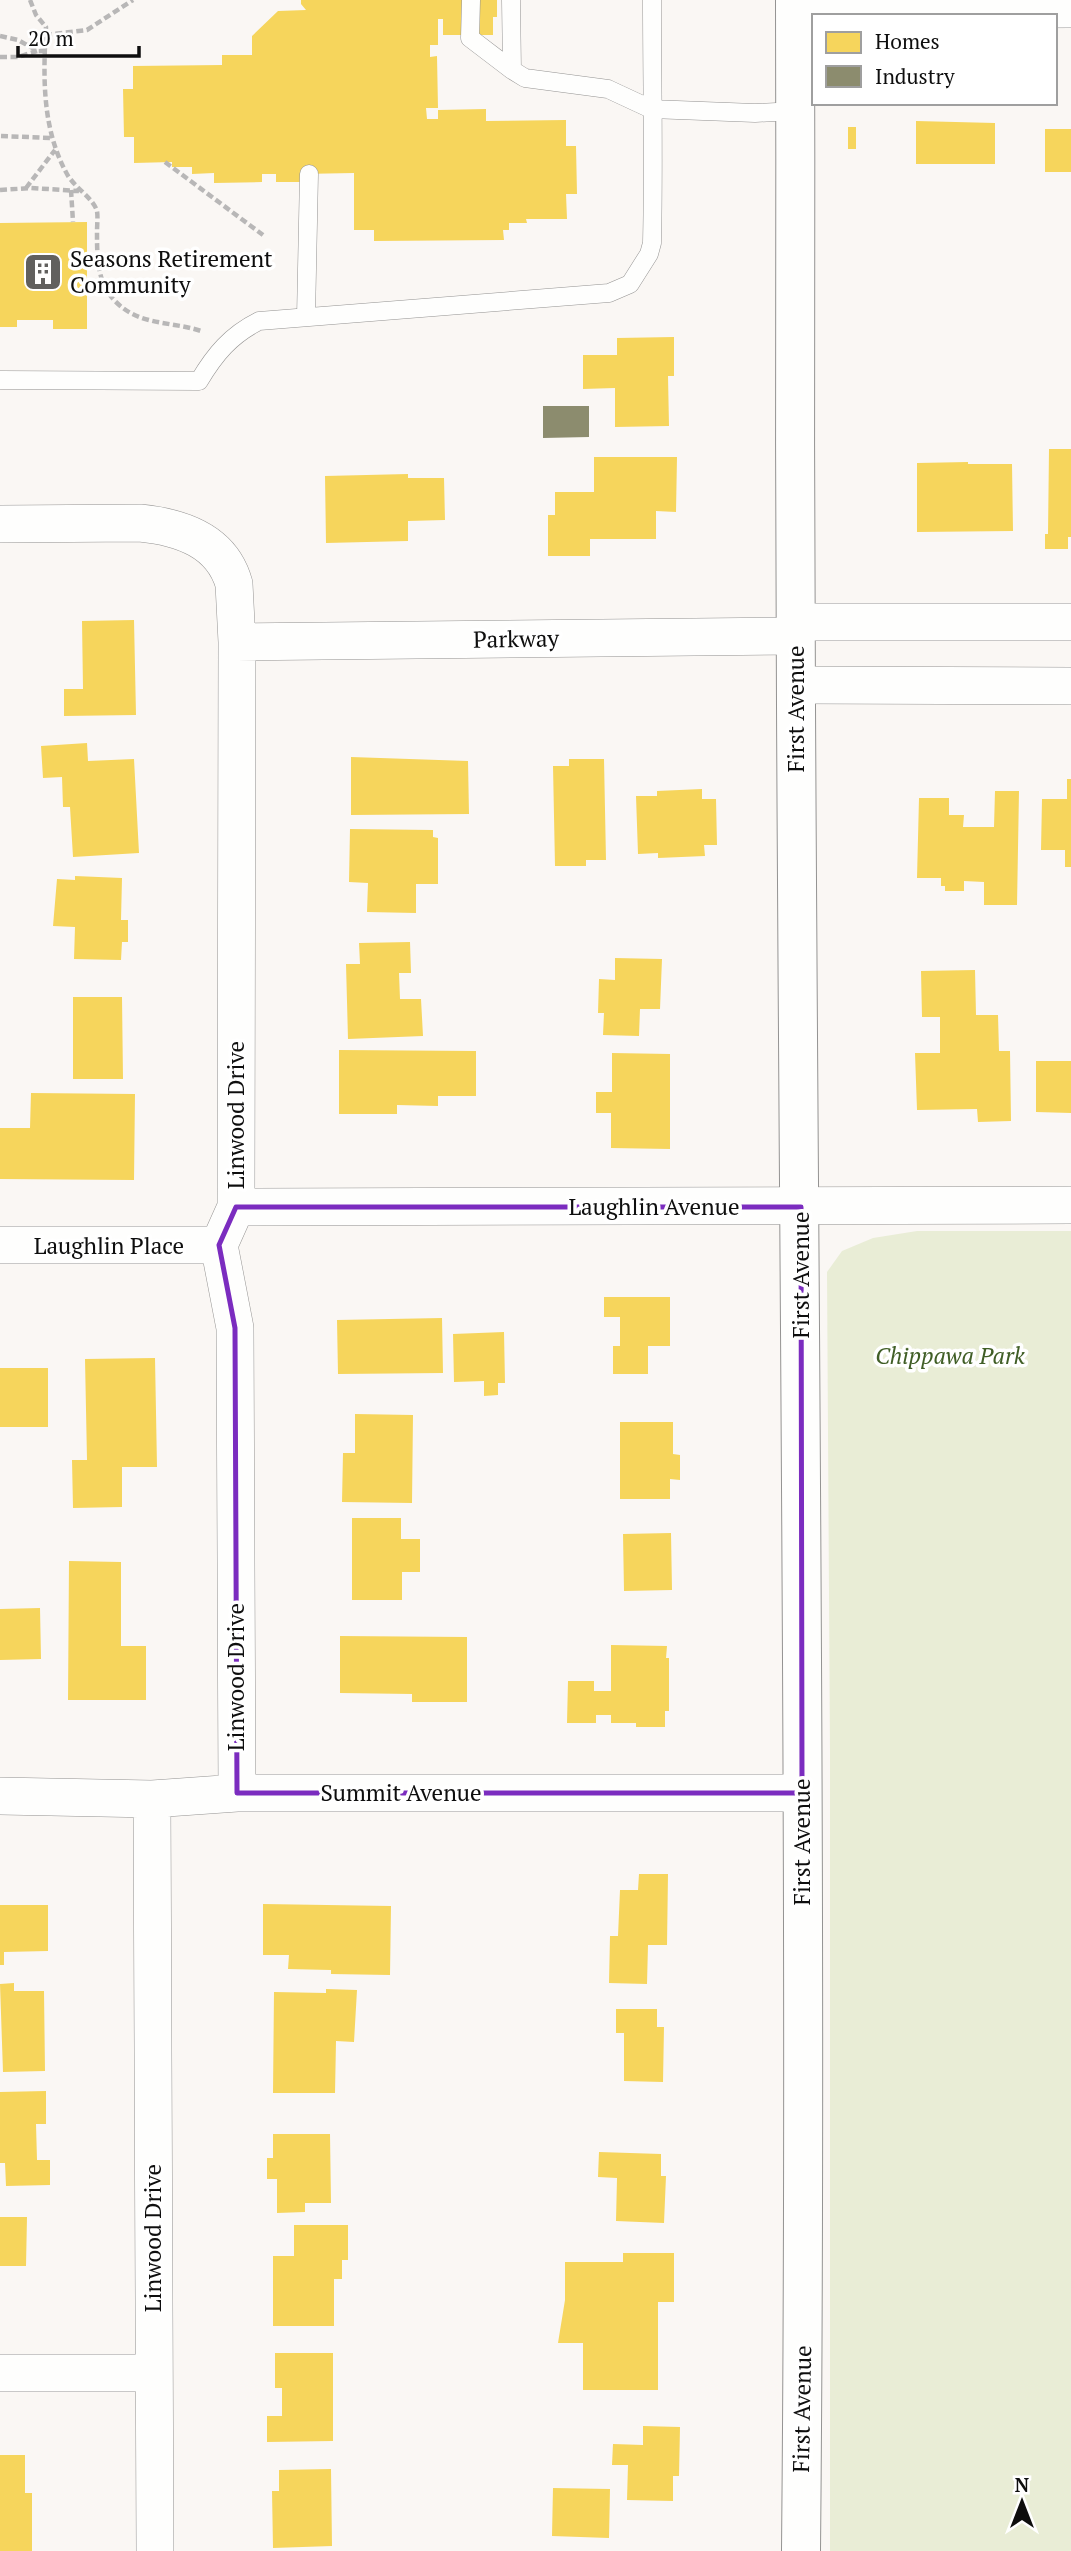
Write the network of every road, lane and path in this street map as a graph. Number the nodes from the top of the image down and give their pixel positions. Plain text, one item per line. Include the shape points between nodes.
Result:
1 (30, 0) edge
2 (133, 0) edge
3 (471, 0) edge
4 (511, 0) edge
5 (652, 0) edge
6 (795, 5) edge
7 (1071, 9) edge
8 (45, 35) junction
9 (0, 36) edge
10 (38, 51) junction
11 (45, 51) junction
12 (0, 57) edge
13 (512, 70) junction
14 (651, 109) junction
15 (796, 111) junction
16 (1, 136) edge
17 (51, 138) junction
18 (55, 150) junction
19 (165, 162) dead end
20 (309, 174) dead end
21 (26, 188) junction
22 (0, 190) edge
23 (71, 190) junction
24 (80, 191) junction
25 (73, 222) dead end
26 (263, 235) dead end
27 (306, 317) junction
28 (228, 341) junction
29 (0, 380) edge
30 (0, 524) edge
31 (1071, 622) edge
32 (796, 629) junction
33 (237, 642) junction
34 (796, 685) junction
35 (1071, 686) edge
36 (1071, 1205) edge
37 (801, 1206) junction
38 (236, 1207) junction
39 (0, 1245) edge
40 (219, 1245) junction
41 (237, 1793) junction
42 (802, 1793) junction
43 (0, 1796) edge
44 (152, 1799) junction
45 (0, 2373) edge
46 (153, 2373) junction
47 (155, 2551) edge
48 (800, 2551) edge

1 - 8 path via 46,27
2 - 8 path via 87,30
3 - 13 lane via 470,38
4 - 13 lane
5 - 14 lane
6 - 7 street
6 - 15 street, First Avenue
8 - 11 path
9 - 10 path
10 - 11 path
10 - 12 path
11 - 17 path via 44,95
13 - 14 lane via 525,78 608,89
14 - 15 lane
14 - 27 lane via 652,243 630,284 609,293
15 - 32 street, First Avenue
16 - 17 path
17 - 18 path
18 - 21 path
18 - 24 path
19 - 26 path
20 - 27 lane
21 - 22 path
21 - 23 path
23 - 24 path
23 - 25 path
24 - 28 path via 97,212 100,275 115,301 136,317 185,326
27 - 28 lane via 259,321
28 - 29 lane via 199,381
30 - 33 street, Linwood Drive via 140,523 195,535 232,575
31 - 32 street, Parkway
32 - 33 street, Parkway
32 - 34 street, First Avenue
33 - 38 street, Linwood Drive
34 - 35 street
34 - 37 street, First Avenue
36 - 37 street, Laughlin Avenue
37 - 38 street, Laughlin Avenue
37 - 42 street, First Avenue
38 - 40 street, Linwood Drive
39 - 40 street, Laughlin Place
40 - 41 street, Linwood Drive via 235,1328
41 - 42 street, Summit Avenue
41 - 44 street, Summit Avenue
42 - 48 street, First Avenue
43 - 44 street, Summit Avenue
44 - 46 street, Linwood Drive
45 - 46 street
46 - 47 street, Linwood Drive

